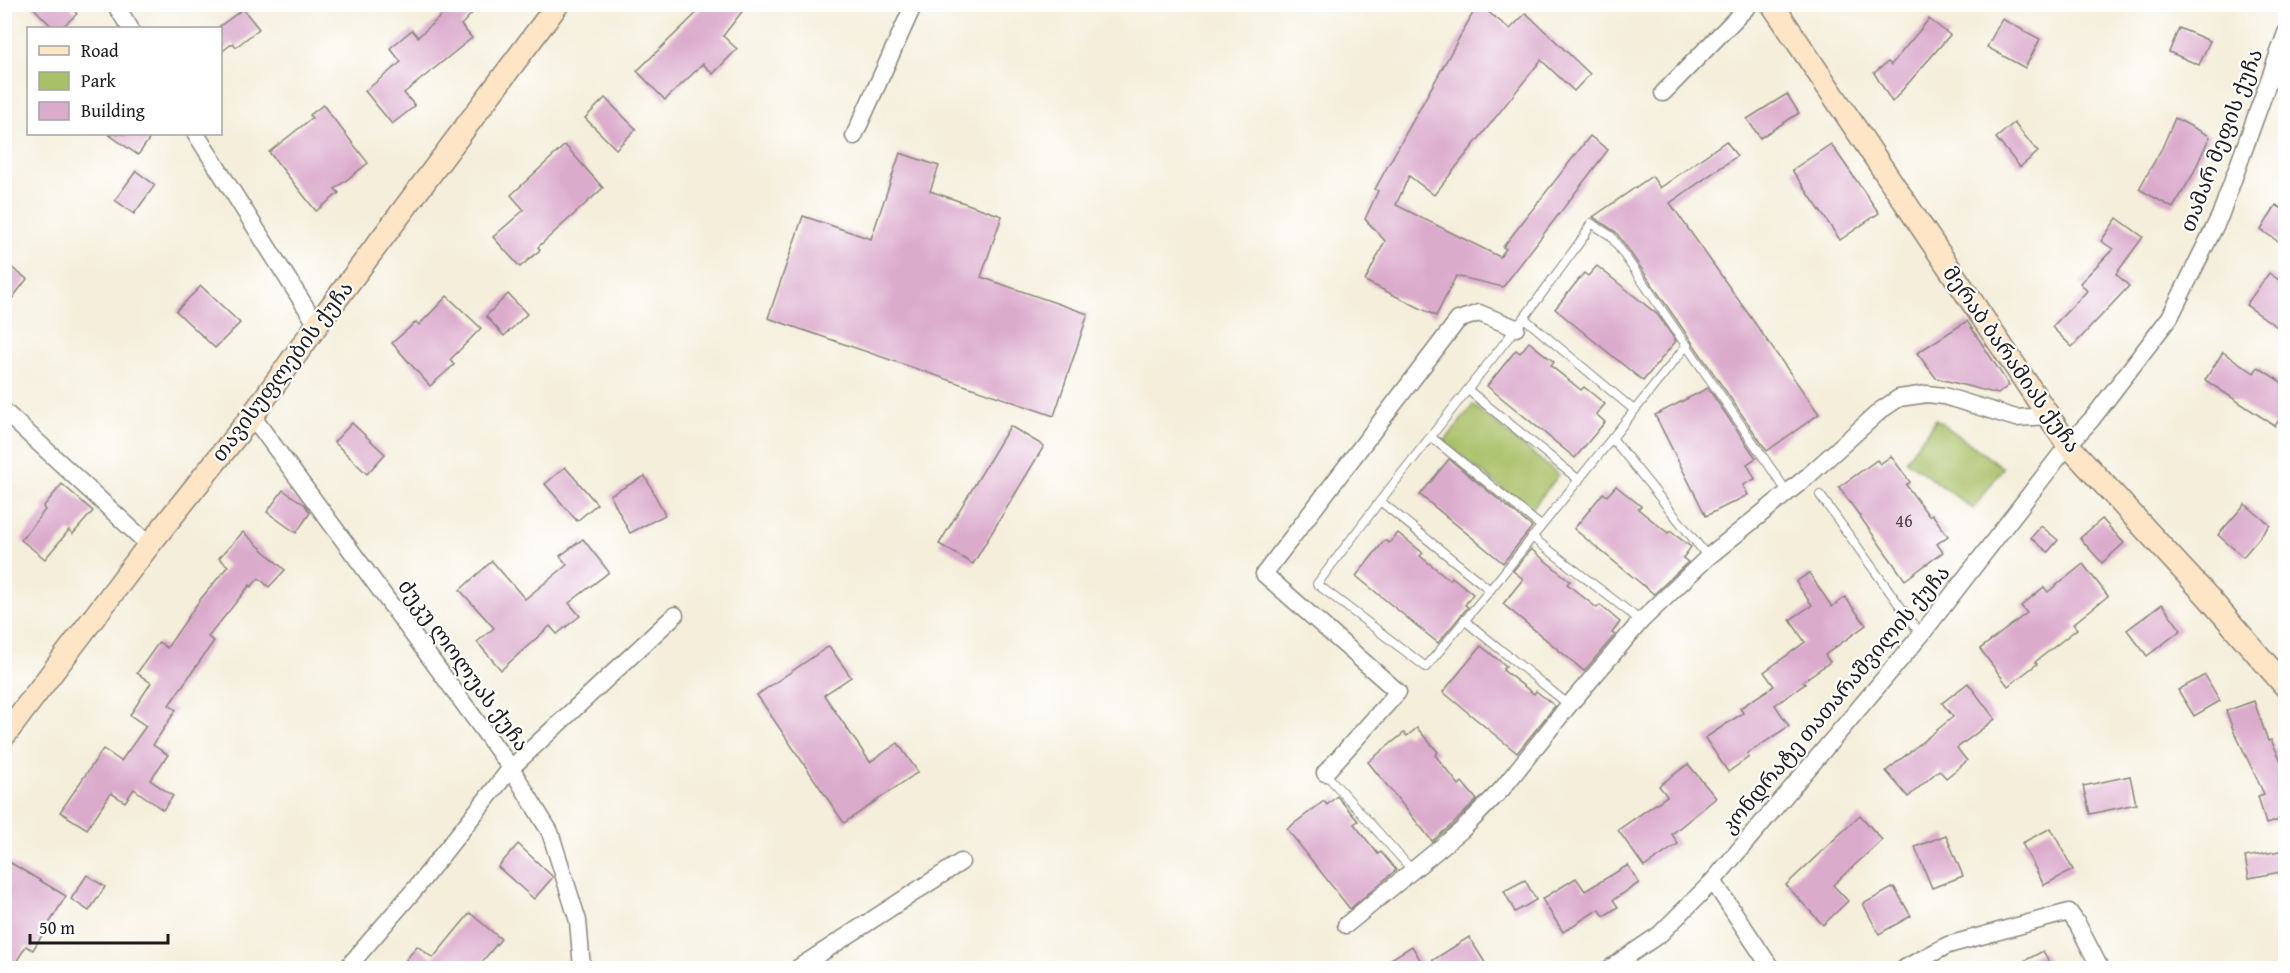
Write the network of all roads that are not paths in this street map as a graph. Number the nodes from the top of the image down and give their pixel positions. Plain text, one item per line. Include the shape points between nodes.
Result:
1 (115, 4) edge
2 (558, 4) edge
3 (914, 4) edge
4 (1750, 4) edge
5 (1772, 4) edge
6 (129, 27) edge
7 (2286, 33) edge
8 (1663, 93) dead end
9 (197, 135) edge
10 (854, 136) dead end
11 (1520, 323) junction
12 (317, 325) junction
13 (1687, 345) junction
14 (1468, 390) junction
15 (1634, 410) junction
16 (4, 411) edge
17 (252, 416) junction
18 (2049, 416) junction
19 (1431, 437) junction
20 (1612, 438) junction
21 (2072, 442) junction
22 (1578, 480) junction
23 (1788, 493) junction
24 (1820, 495) dead end
25 (1380, 501) junction
26 (1541, 526) junction
27 (1532, 537) junction
28 (149, 545) junction
29 (1708, 557) junction
30 (1490, 590) junction
31 (675, 615) dead end
32 (1464, 620) junction
33 (1641, 621) junction
34 (1921, 635) junction
35 (2286, 687) edge
36 (1569, 705) junction
37 (4, 736) edge
38 (511, 768) junction
39 (1325, 773) joint
40 (961, 862) dead end
41 (1413, 871) junction
42 (1713, 881) junction
43 (1346, 925) dead end
44 (347, 969) edge
45 (582, 969) edge
46 (798, 969) edge
47 (1610, 969) edge
48 (1771, 969) edge
49 (1905, 969) edge
50 (2100, 969) edge

1 - 6 street
2 - 12 main road, თავისუფლების ქუჩა
3 - 10 street
4 - 8 street
5 - 18 main road, მერაბ ბარამიას ქუჩა
7 - 21 street, თამარ მეფის ქუჩა via 2220,216 2170,317
9 - 12 street
11 - 13 lane via 1591,223 1611,236
11 - 14 lane
11 - 15 lane
11 - 39 street via 1479,312 1458,320 1264,573 1398,692
12 - 17 main road, თავისუფლების ქუჩა
13 - 15 lane
13 - 23 lane
14 - 19 lane
14 - 22 lane
15 - 20 lane
16 - 28 street
17 - 28 main road, თავისუფლების ქუჩა
17 - 38 street, ძუკუ ლოლუას ქუჩა
18 - 21 main road, მერაბ ბარამიას ქუჩა
18 - 23 street via 2016,418 1944,396 1899,398
19 - 25 lane
19 - 26 lane
20 - 22 lane
20 - 29 lane
21 - 34 street, კონდრატე თათარაშვილის ქუჩა
21 - 35 main road, მერაბ ბარამიას ქუჩა
22 - 26 lane
23 - 29 street
24 - 34 lane
25 - 30 lane
25 - 32 lane via 1317,584 1426,667
26 - 27 lane
27 - 30 lane
27 - 33 lane
28 - 37 main road, თავისუფლების ქუჩა
29 - 33 street
30 - 32 lane
31 - 38 street
32 - 36 lane
33 - 36 street
34 - 42 street, კონდრატე თათარაშვილის ქუჩა
36 - 41 street via 1502,789 1462,830
38 - 44 street
38 - 45 street, ძუკუ ლოლუას ქუჩა via 550,832 578,921
39 - 41 lane
40 - 46 street
41 - 43 street
42 - 47 street, კონდრატე თათარაშვილის ქუჩა via 1660,934
42 - 48 street
49 - 50 street via 1948,945 2069,912

